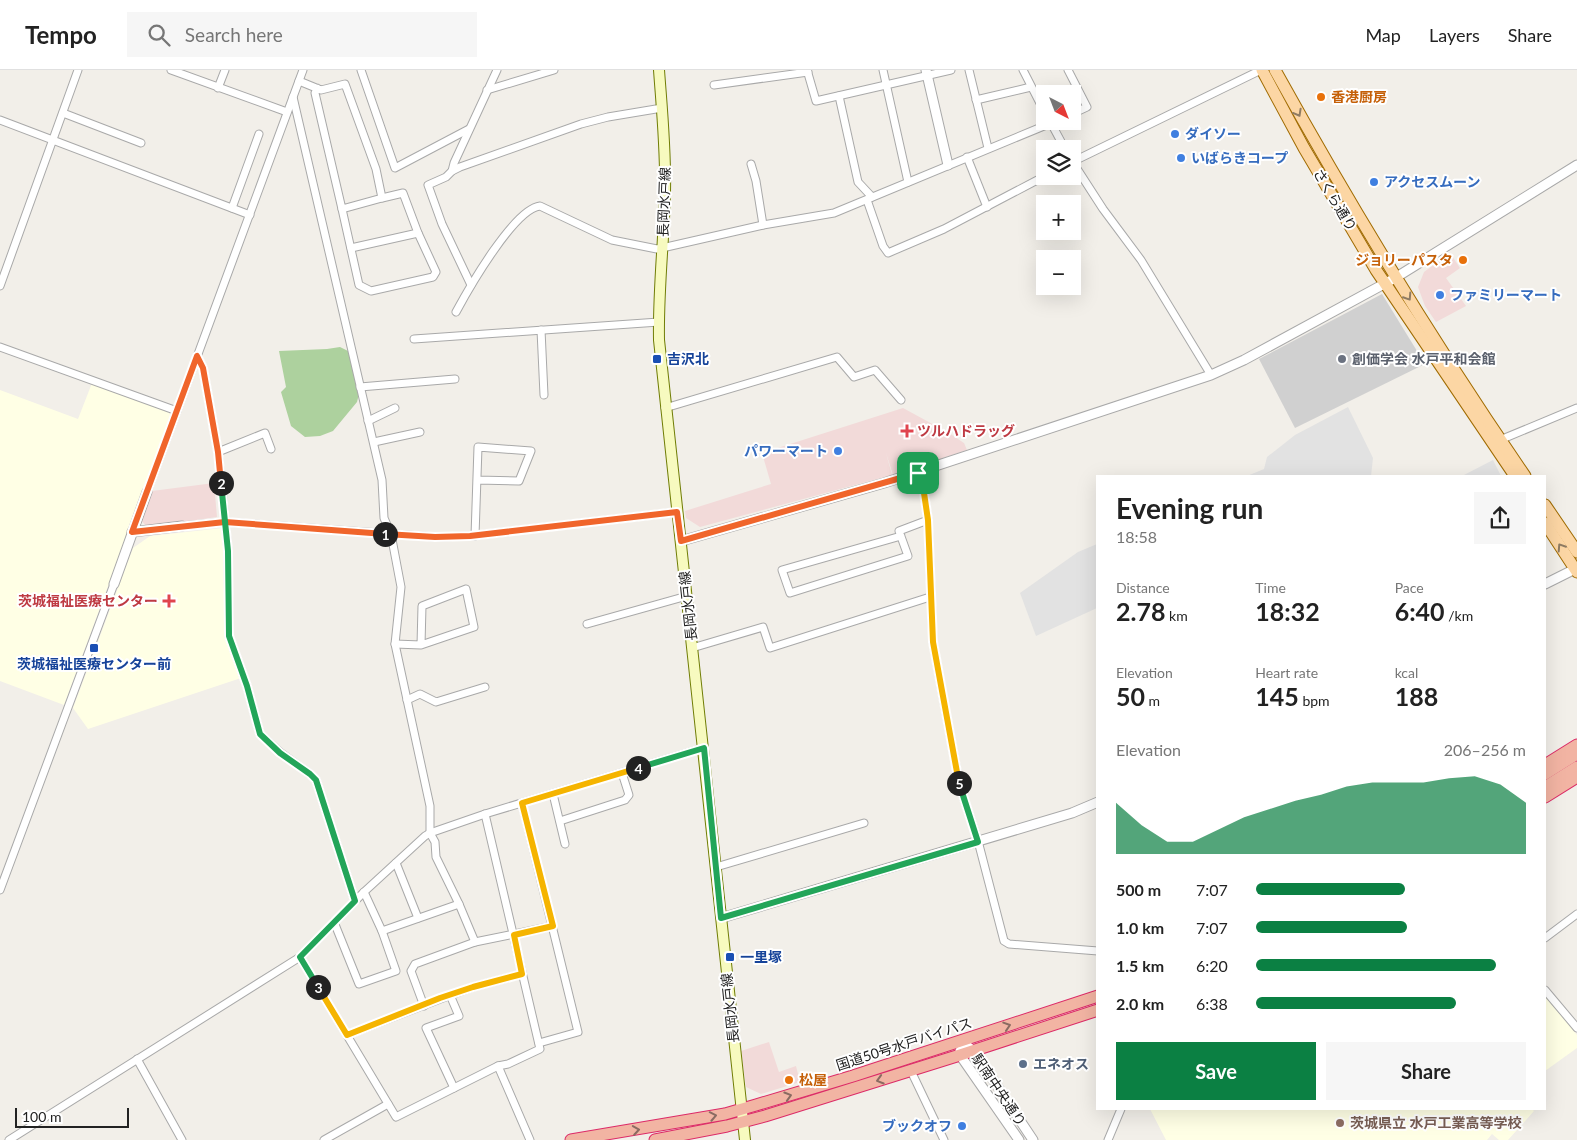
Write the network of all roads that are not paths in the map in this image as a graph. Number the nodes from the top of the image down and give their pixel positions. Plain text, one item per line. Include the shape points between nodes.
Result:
1 (78, 70) edge
2 (171, 70) edge
3 (225, 70) edge
4 (303, 70) edge
5 (361, 70) edge
6 (496, 70) edge
7 (554, 70) edge
8 (659, 70) edge
9 (883, 70) edge
10 (951, 70) edge
11 (968, 70) edge
12 (1023, 70) edge
13 (1068, 70) edge
14 (1261, 70) edge
15 (1274, 70) edge
16 (807, 71) edge
17 (926, 73) edge
18 (299, 81) junction
19 (886, 84) junction
20 (714, 85) dead end
21 (1076, 85) edge
22 (1031, 87) junction
23 (218, 88) junction
24 (317, 88) junction
25 (487, 90) junction
26 (1081, 95) edge
27 (839, 96) junction
28 (1036, 96) edge
29 (293, 97) junction
30 (976, 100) junction
31 (662, 108) junction
32 (1081, 110) edge
33 (287, 112) junction
34 (63, 113) junction
35 (0, 120) edge
36 (1036, 128) edge
37 (469, 130) junction
38 (259, 134) dead end
39 (53, 139) junction
40 (141, 143) dead end
41 (988, 148) junction
42 (967, 157) junction
43 (1081, 158) edge
44 (751, 164) dead end
45 (948, 165) junction
46 (1577, 165) edge
47 (452, 171) junction
48 (1081, 175) edge
49 (1036, 181) edge
50 (908, 182) junction
51 (382, 198) junction
52 (869, 198) junction
53 (987, 207) junction
54 (232, 208) junction
55 (342, 209) junction
56 (250, 214) junction
57 (763, 225) junction
58 (418, 233) junction
59 (351, 248) junction
60 (662, 248) junction
61 (1390, 281) junction
62 (471, 285) junction
63 (0, 286) edge
64 (456, 312) dead end
65 (658, 322) junction
66 (541, 330) junction
67 (414, 339) dead end
68 (0, 347) edge
69 (197, 356) junction
70 (1211, 376) junction
71 (454, 379) dead end
72 (360, 387) junction
73 (544, 396) dead end
74 (901, 400) dead end
75 (395, 408) dead end
76 (666, 408) junction
77 (1577, 408) edge
78 (177, 411) junction
79 (368, 421) junction
80 (420, 432) dead end
81 (1500, 440) junction
82 (374, 442) junction
83 (271, 449) dead end
84 (218, 452) junction
85 (918, 473) junction
86 (1514, 475) edge
87 (1524, 475) edge
88 (477, 480) junction
89 (147, 492) joint
90 (1546, 507) edge
91 (677, 512) junction
92 (928, 520) junction
93 (225, 522) junction
94 (1546, 525) edge
95 (182, 526) joint
96 (132, 532) junction
97 (390, 534) junction
98 (475, 536) junction
99 (901, 536) junction
100 (681, 541) junction
101 (1577, 552) edge
102 (1576, 570) edge
103 (114, 584) joint
104 (1546, 584) edge
105 (687, 596) junction
106 (930, 597) junction
107 (587, 624) dead end
108 (394, 644) junction
109 (421, 645) junction
110 (692, 648) junction
111 (485, 687) dead end
112 (407, 700) junction
113 (1577, 745) edge
114 (704, 748) junction
115 (1577, 754) edge
116 (1546, 763) edge
117 (1577, 767) edge
118 (622, 773) junction
119 (1546, 773) edge
120 (1577, 777) edge
121 (1546, 786) edge
122 (553, 794) junction
123 (1546, 796) edge
124 (522, 803) junction
125 (1096, 803) edge
126 (485, 814) junction
127 (560, 821) junction
128 (864, 823) dead end
129 (430, 833) junction
130 (978, 842) junction
131 (565, 844) dead end
132 (396, 863) junction
133 (716, 867) junction
134 (0, 890) edge
135 (364, 892) junction
136 (355, 901) junction
137 (459, 904) junction
138 (1577, 914) edge
139 (418, 918) junction
140 (721, 918) junction
141 (334, 922) junction
142 (553, 926) junction
143 (382, 931) junction
144 (514, 935) junction
145 (1546, 937) edge
146 (475, 942) junction
147 (1096, 951) edge
148 (300, 957) junction
149 (522, 974) junction
150 (1546, 991) edge
151 (450, 995) junction
152 (1096, 997) edge
153 (424, 1006) junction
154 (1096, 1011) edge
155 (1577, 1028) edge
156 (347, 1035) junction
157 (960, 1041) junction
158 (539, 1043) junction
159 (974, 1051) junction
160 (960, 1055) junction
161 (137, 1059) junction
162 (498, 1066) junction
163 (911, 1071) junction
164 (454, 1088) junction
165 (388, 1104) junction
166 (741, 1110) junction
167 (1121, 1110) edge
168 (742, 1122) junction
169 (8, 1140) edge
170 (182, 1140) edge
171 (324, 1140) edge
172 (530, 1140) edge
173 (571, 1140) edge
174 (655, 1140) edge
175 (745, 1140) edge
176 (944, 1140) edge
177 (1018, 1140) edge
178 (1033, 1140) edge
179 (1108, 1140) edge

1 - 34 street
2 - 23 street
3 - 23 street
4 - 18 street
5 - 37 street via 395,168
6 - 25 street
7 - 25 street
8 - 31 main road, 長岡水戸線
9 - 19 street
10 - 17 street
11 - 30 street
12 - 22 street
13 - 21 street
14 - 43 street
14 - 61 main road, さくら通り via 1304,148
15 -> 61 main road, さくら通り
16 - 20 street
16 - 27 street via 816,101
17 - 19 street
17 - 45 street
18 - 24 street
18 - 29 street
19 - 27 street
19 - 50 street
22 - 28 street
22 - 30 street
23 - 33 street
24 - 51 street via 321,90 345,84 376,169
24 - 55 street
25 - 37 street
26 - 32 street via 1087,107
27 - 52 street via 858,182
29 - 33 street
29 - 72 street
30 - 41 street
31 - 47 street via 581,124
31 - 60 main road, 長岡水戸線 via 665,174
33 - 56 street
34 - 39 street
34 - 40 street
35 - 39 street
36 - 41 street
37 - 47 street
38 - 54 street
39 - 54 street
39 - 63 street
41 - 42 street
42 - 45 street
42 - 53 street
44 - 57 street
45 - 50 street
46 - 61 street
47 - 62 street via 428,185 442,224
48 - 70 street via 1141,260
49 - 53 street
50 - 52 street
51 - 55 street
51 - 58 street via 403,193
52 - 53 street via 888,253
52 - 57 street via 834,213
54 - 56 street
55 - 59 street
56 - 69 street
57 - 60 street
58 - 59 street
58 - 59 street via 436,272 433,277 370,291 359,285
60 - 62 street via 612,240 540,206 533,207 510,230
60 - 65 main road, 長岡水戸線
61 - 70 street
61 -> 81 main road, さくら通り
61 - 86 main road, さくら通り
62 - 64 street
65 - 66 street
65 - 76 main road, 長岡水戸線
66 - 67 street
66 - 73 street
68 - 78 street
69 - 78 street
69 - 84 street via 203,368
70 - 85 street
71 - 72 street
72 - 79 street
74 - 76 street via 875,370 854,377 837,357
75 - 79 street
76 - 91 main road, 長岡水戸線
77 - 81 street
78 - 89 street
79 - 82 street
80 - 82 street
81 - 87 main road, さくら通り
82 - 97 street via 382,480 384,518
83 - 84 street via 265,434
84 - 93 street
85 - 92 street
85 - 100 street
88 - 88 street via 478,447 531,450 519,481
88 - 98 street
89 - 96 street
90 - 101 main road
91 - 98 street
91 - 100 main road, 長岡水戸線
92 - 99 street via 899,531
92 - 106 street
93 - 95 street
93 - 97 street
93 - 136 street via 229,636 260,734 316,780
102 -> 94 main road
95 - 96 street
96 - 103 street
97 - 98 street
97 - 108 street via 401,587
99 - 99 street via 908,556 790,593 782,570
100 - 105 main road, 長岡水戸線
102 - 104 street
103 - 134 street
105 - 107 street
105 - 110 main road, 長岡水戸線
106 - 110 street via 770,648 763,628
106 - 130 street via 933,642 953,753 960,788
108 - 109 street
108 - 112 street
109 - 109 street via 474,627 466,589 422,606
110 - 114 main road, 長岡水戸線
111 - 112 street via 436,702 420,694
112 - 129 street via 430,806
113 - 116 highway
114 - 118 street
114 - 133 main road, 長岡水戸線
115 - 119 highway
117 - 121 highway
118 - 122 street
118 - 127 street via 629,795 625,800
120 - 123 highway
122 - 124 street
122 - 127 street
124 - 126 street
124 - 142 street
125 - 130 street
126 - 129 street
126 - 144 street
127 - 131 street
128 - 133 street
129 - 132 street
129 - 137 street via 435,842 436,856
130 - 140 street
130 - 147 street via 1004,941
132 - 135 street
132 - 139 street
133 - 140 main road, 長岡水戸線
135 - 136 street
135 - 143 street
136 - 141 street
137 - 139 street
137 - 146 street
138 - 145 street
139 - 143 street
140 - 166 main road, 長岡水戸線
141 - 143 street via 359,984 396,971
141 - 148 street
142 - 144 street
142 - 158 street via 578,1032
144 - 146 street
144 - 149 street
146 - 153 street via 414,964 412,971
148 - 156 street
148 - 161 street
149 - 151 street
149 - 158 street
150 - 155 street
151 - 153 street
151 - 164 street via 459,1016 426,1028
157 -> 152 highway, 国道50号水戸バイパス
153 - 156 street
154 - 159 highway, 国道50号水戸バイパス
156 - 165 street
157 - 159 street, 駅南中央通り
157 - 160 street, 駅南中央通り
166 -> 157 highway, 国道50号水戸バイパス
158 - 162 street via 540,1049
159 - 160 highway, 国道50号水戸バイパス
159 - 178 street, 駅南中央通り
160 - 163 highway, 国道50号水戸バイパス
160 - 177 street, 駅南中央通り
161 - 169 street
161 - 170 street
162 - 164 street
162 - 172 street
163 -> 168 highway, 国道50号水戸バイパス
163 - 176 street
164 - 165 street via 396,1117
165 - 171 street
166 - 168 main road, 長岡水戸線
173 -> 166 highway, 国道50号水戸バイパス
167 - 179 street
168 - 174 highway, 国道50号水戸バイパス
168 - 175 main road, 長岡水戸線

